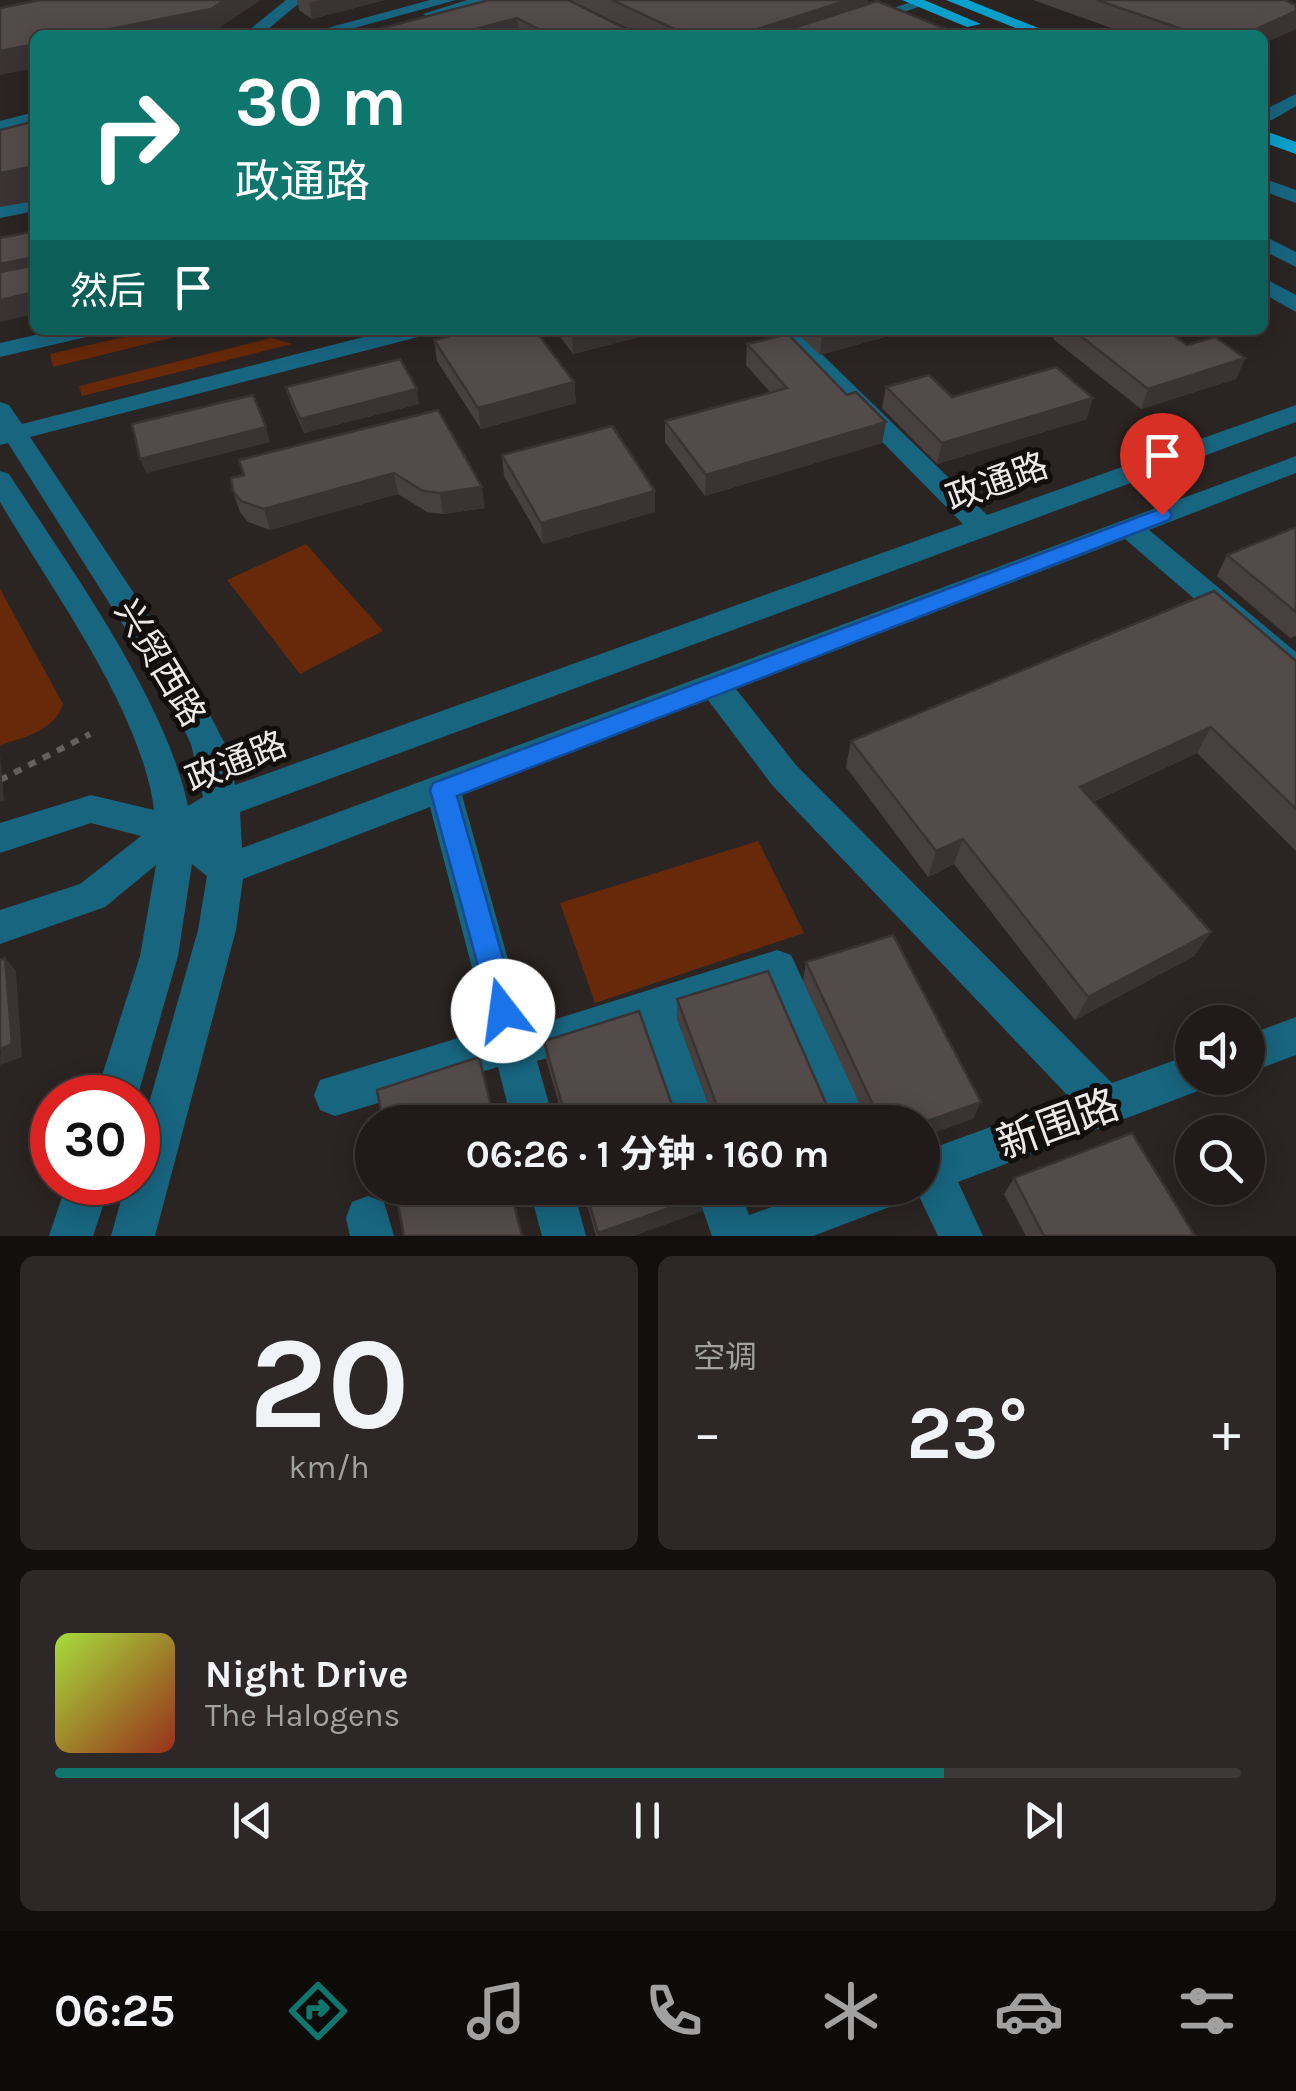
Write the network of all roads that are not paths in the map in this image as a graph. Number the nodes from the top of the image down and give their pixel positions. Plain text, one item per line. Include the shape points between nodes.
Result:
1 (295, 0) edge
2 (448, 0) edge
3 (485, 0) edge
4 (954, 0) edge
5 (915, 2) edge
6 (257, 30) edge
7 (330, 30) edge
8 (370, 30) edge
9 (835, 30) edge
10 (989, 30) edge
11 (1035, 30) edge
12 (1296, 100) edge
13 (24, 116) edge
14 (1268, 119) edge
15 (1268, 123) edge
16 (1268, 125) edge
17 (0, 126) edge
18 (1296, 128) edge
19 (1296, 148) edge
20 (1268, 186) edge
21 (1296, 198) edge
22 (30, 206) edge
23 (1268, 206) edge
24 (0, 212) edge
25 (1268, 245) edge
26 (1296, 261) edge
27 (1268, 288) edge
28 (1296, 304) edge
29 (65, 335) edge
30 (396, 335) edge
31 (789, 335) edge
32 (0, 350) edge
33 (1296, 413) edge
34 (5, 426) edge
35 (1296, 464) edge
36 (0, 480) edge
37 (982, 527) junction
38 (1128, 528) junction
39 (1296, 669) edge
40 (715, 686) junction
41 (442, 790) junction
42 (222, 804) junction
43 (174, 830) junction
44 (0, 838) edge
45 (226, 870) junction
46 (0, 928) edge
47 (653, 1008) junction
48 (1296, 1036) edge
49 (513, 1046) junction
50 (1265, 1048) edge
51 (123, 1075) edge
52 (1175, 1080) edge
53 (335, 1095) dead end
54 (529, 1105) edge
55 (688, 1105) edge
56 (840, 1105) edge
57 (1106, 1106) junction
58 (940, 1168) edge
59 (940, 1198) edge
60 (82, 1205) edge
61 (556, 1205) edge
62 (722, 1205) edge
63 (835, 1205) edge
64 (72, 1236) edge
65 (133, 1236) edge
66 (564, 1236) edge
67 (734, 1236) edge
68 (752, 1236) edge
69 (961, 1236) edge

1 - 6 street
2 - 7 street
3 - 8 street
4 - 11 main road
5 - 9 street
5 - 10 main road
12 - 14 street
13 - 17 street
15 - 18 main road
16 - 19 main road
20 - 21 street
21 - 23 street
22 - 24 street
25 - 26 street
27 - 28 street
29 - 32 street
30 - 34 street
31 - 37 street
33 - 37 street, 政通路
34 - 42 street, 兴贸西路 via 182,691 208,744
35 - 38 street
36 - 43 street, 兴贸西路 via 140,711 162,763
37 - 42 street, 政通路
38 - 39 street
38 - 40 street
40 - 41 street
40 - 57 street via 784,775
41 - 45 street
41 - 49 street
42 - 43 street, 政通路
42 - 45 street, 兴贸西路
43 - 44 street via 91,809
43 - 45 street, 政通路
43 - 46 street via 92,896
43 - 51 street, 兴贸西路 via 163,937
45 - 65 street, 兴贸西路 via 200,998
47 - 49 street
47 - 55 street
47 - 56 street via 777,968
48 - 50 street
49 - 53 street
49 - 54 street
52 - 57 street, 新围路
57 - 58 street, 新围路
59 - 69 street
60 - 64 street
61 - 66 street
62 - 67 street
63 - 68 street

